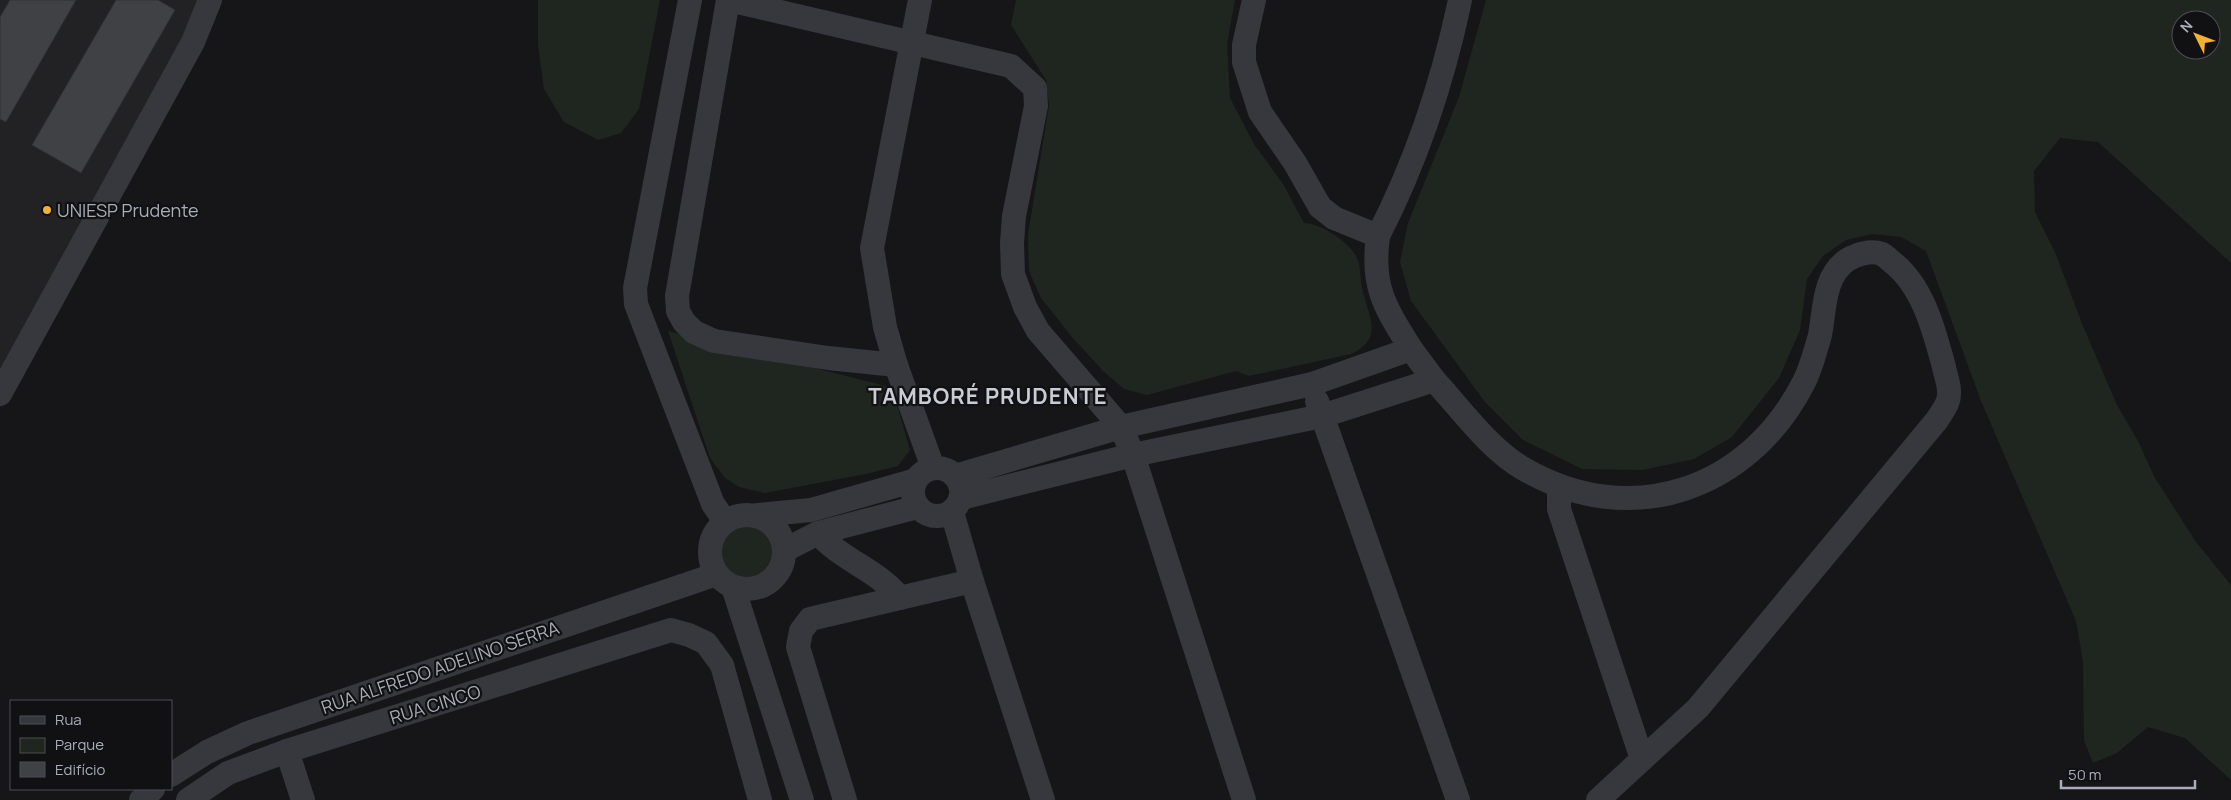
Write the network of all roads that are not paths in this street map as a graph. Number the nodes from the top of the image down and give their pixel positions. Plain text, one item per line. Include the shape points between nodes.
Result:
1 (210, 0) edge
2 (690, 0) edge
3 (728, 0) edge
4 (920, 0) edge
5 (1254, 0) edge
6 (1460, 0) edge
7 (912, 43) junction
8 (1378, 236) junction
9 (1411, 349) junction
10 (896, 365) junction
11 (1434, 380) junction
12 (1312, 384) junction
13 (0, 394) edge
14 (1322, 416) junction
15 (1121, 427) junction
16 (1133, 455) junction
17 (935, 475) junction
18 (1559, 487) junction
19 (957, 505) junction
20 (918, 507) junction
21 (758, 516) junction
22 (725, 522) junction
23 (818, 533) junction
24 (785, 550) junction
25 (725, 580) junction
26 (972, 581) junction
27 (900, 598) junction
28 (287, 751) junction
29 (1642, 759) junction
30 (172, 774) edge
31 (152, 790) edge
32 (141, 800) edge
33 (188, 800) edge
34 (303, 800) edge
35 (760, 800) edge
36 (802, 800) edge
37 (845, 800) edge
38 (1043, 800) edge
39 (1244, 800) edge
40 (1458, 800) edge
41 (1598, 800) edge

1 - 13 street via 193,42
2 - 22 street via 635,288 636,304 713,504
3 - 7 street
3 - 10 street via 677,296 678,310 694,332 714,341
4 - 7 street
5 - 8 street via 1244,45 1244,62 1260,112 1320,206 1334,218
6 - 8 street via 1449,53 1421,135
7 - 10 street via 872,248 885,327
7 - 15 street via 1011,66 1034,88 1036,106 1014,216 1013,274 1038,331
8 - 9 street via 1377,282 1386,309
9 - 11 street
9 - 12 street
10 - 17 street
11 - 14 street
11 - 18 street via 1497,448 1522,468
12 - 14 street
12 - 15 street
14 - 16 street
14 - 40 street
15 - 16 street
15 - 17 street
16 - 19 street
16 - 39 street
17 - 19 street via 960,482
17 - 20 street via 913,494
17 - 21 street via 810,510
18 - 29 street via 1559,509
18 - 29 street via 1605,498 1652,497 1704,483 1746,456 1776,424 1805,381 1820,335 1831,277 1846,261 1861,253 1882,254 1912,282 1934,331 1949,390 1948,402 1937,420 1698,708
19 - 20 street via 944,516 925,514
19 - 26 street
20 - 23 street
21 - 22 street via 735,516
21 - 24 street via 777,528
22 - 25 street via 717,530 710,552 711,563
23 - 24 street
23 - 27 street via 830,547 891,586
24 - 25 street via 778,574 758,588 746,589
25 - 30 street, RUA ALFREDO ADELINO SERRA via 248,733 207,752
25 - 36 street
26 - 27 street
26 - 38 street
27 - 37 street via 810,619 801,631 798,647
28 - 33 street, RUA CINCO via 228,773
28 - 34 street
28 - 35 street, RUA CINCO via 671,630 689,634 706,643 722,665
29 - 41 street
31 - 32 street

